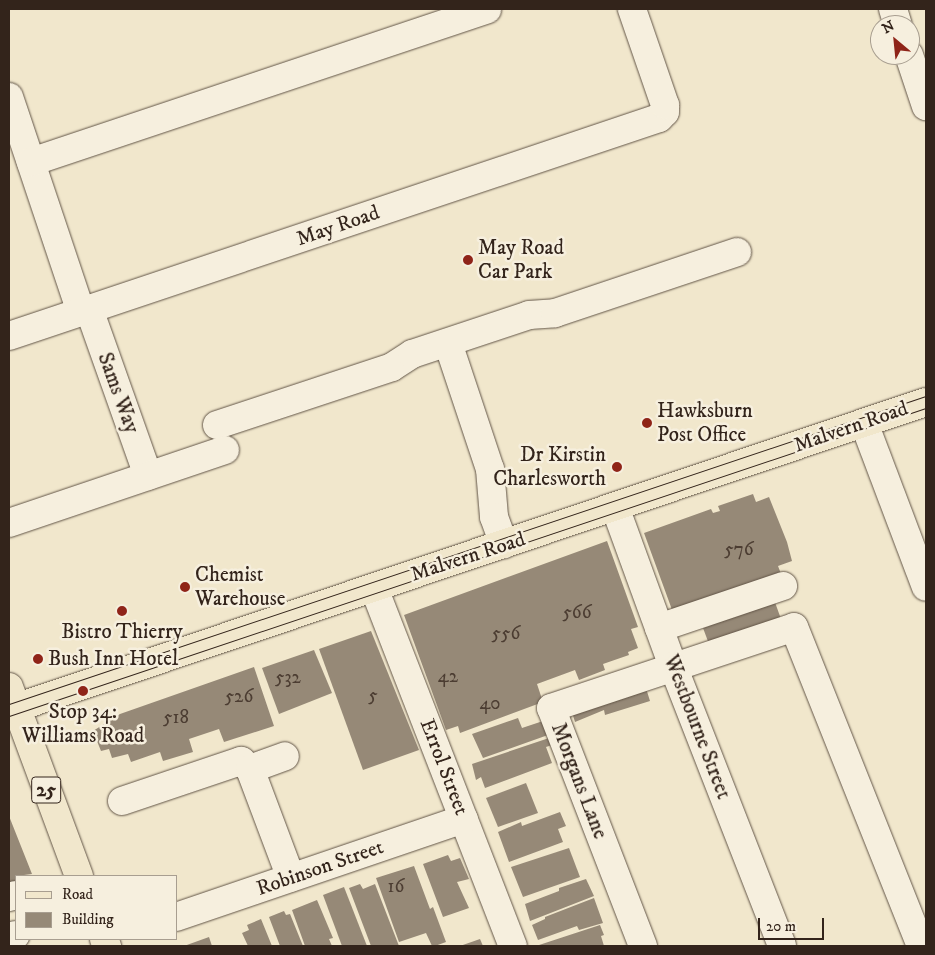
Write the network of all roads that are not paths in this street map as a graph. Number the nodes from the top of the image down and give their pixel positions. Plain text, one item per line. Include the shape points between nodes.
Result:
1 (487, 9) edge
2 (632, 9) edge
3 (912, 65) edge
4 (9, 97) edge
5 (926, 106) edge
6 (31, 162) junction
7 (737, 252) dead end
8 (85, 311) junction
9 (9, 336) edge
10 (448, 343) junction
11 (926, 402) edge
12 (864, 423) junction
13 (148, 476) junction
14 (615, 507) junction
15 (9, 523) edge
16 (504, 544) junction
17 (926, 584) edge
18 (783, 586) dead end
19 (374, 588) junction
20 (660, 628) junction
21 (673, 666) junction
22 (11, 702) edge
23 (284, 756) dead end
24 (250, 769) junction
25 (122, 801) dead end
26 (464, 819) junction
27 (75, 875) edge
28 (291, 878) junction
29 (178, 916) edge
30 (513, 946) edge
31 (643, 946) edge
32 (782, 946) edge
33 (921, 946) edge

1 - 6 street
2 - 8 street, May Road via 665,105 665,112 652,121
3 - 5 street
4 - 6 street, Sams Way
6 - 8 street, Sams Way
7 - 10 street via 555,313 529,315
8 - 9 street, May Road
8 - 13 street, Sams Way
10 - 13 street via 412,354 392,367 221,438
10 - 16 street via 490,469 494,517
11 - 12 main road, Malvern Road
12 - 14 main road, Malvern Road
12 - 17 street
13 - 15 street
14 - 16 main road, Malvern Road
14 - 20 street, Westbourne Street
16 - 19 main road, Malvern Road
18 - 20 street
19 - 22 main road, Malvern Road
19 - 26 street, Errol Street
20 - 21 street, Westbourne Street
21 - 31 street, Morgans Lane via 552,708
21 - 32 street, Westbourne Street
21 - 33 street via 794,627
22 - 27 main road, 25
23 - 24 street
24 - 25 street via 241,762
24 - 28 street
26 - 28 street, Robinson Street
26 - 30 street, Errol Street
28 - 29 street, Robinson Street

